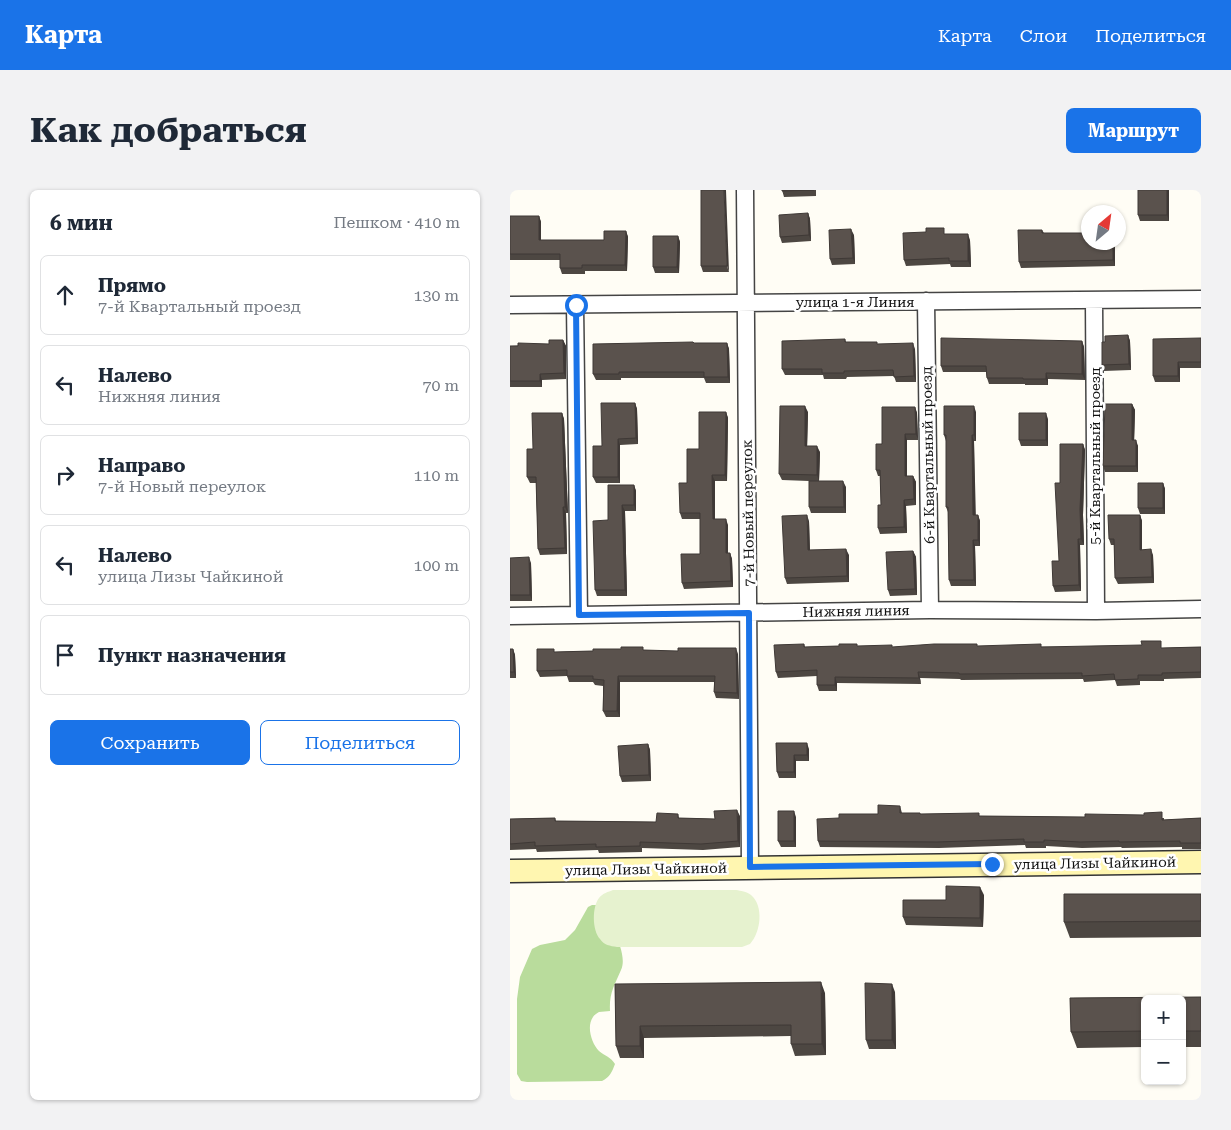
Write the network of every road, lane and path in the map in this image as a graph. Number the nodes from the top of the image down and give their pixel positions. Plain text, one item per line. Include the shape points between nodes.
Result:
1 (745, 190) edge
2 (1201, 299) edge
3 (926, 301) junction
4 (1094, 301) junction
5 (746, 303) junction
6 (510, 304) edge
7 (576, 305) junction
8 (1201, 609) edge
9 (930, 610) junction
10 (1096, 611) junction
11 (749, 613) junction
12 (579, 615) junction
13 (510, 616) edge
14 (1201, 862) edge
15 (750, 867) junction
16 (510, 871) edge

1 - 5 street, 7-й Новый переулок
2 - 4 street, улица 1-я Линия
3 - 4 street, улица 1-я Линия
3 - 5 street, улица 1-я Линия
3 - 9 street, 6-й Квартальный проезд
4 - 10 street, 5-й Квартальный проезд
5 - 7 street, улица 1-я Линия
5 - 11 street, 7-й Новый переулок
6 - 7 street, улица 1-я Линия
7 - 12 street
8 - 10 street, Нижняя линия
9 - 10 street, Нижняя линия
9 - 11 street, Нижняя линия
11 - 12 street, Нижняя линия
11 - 15 street, 7-й Новый переулок
12 - 13 street, Нижняя линия
14 - 15 main road, улица Лизы Чайкиной
15 - 16 main road, улица Лизы Чайкиной

